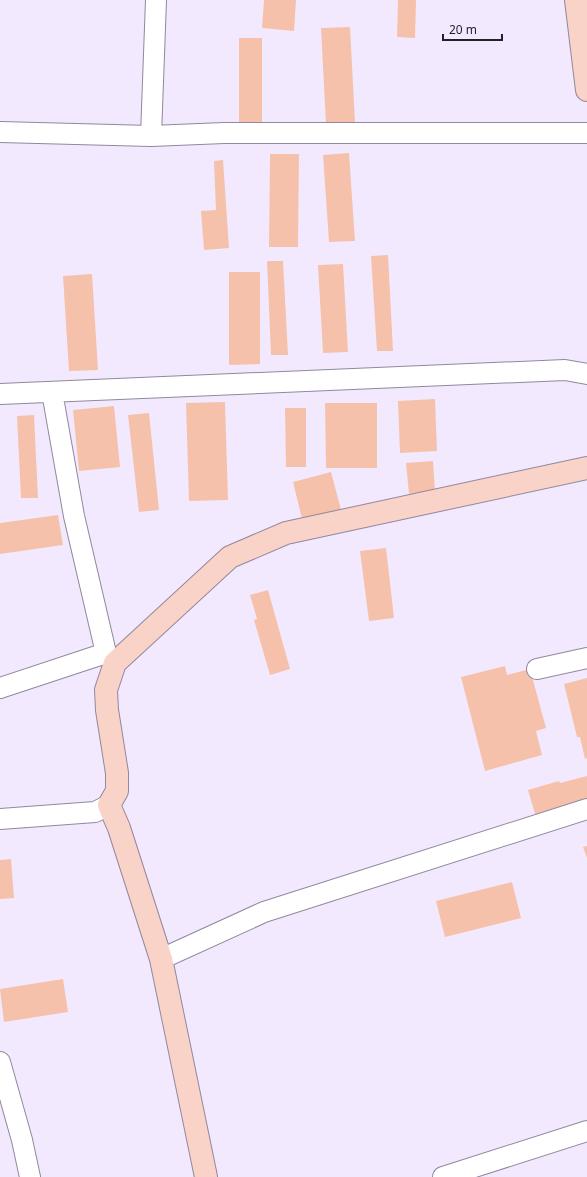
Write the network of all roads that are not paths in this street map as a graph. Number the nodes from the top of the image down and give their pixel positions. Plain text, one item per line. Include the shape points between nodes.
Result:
1 (156, 0) edge
2 (576, 0) edge
3 (587, 90) edge
4 (0, 132) edge
5 (587, 133) edge
6 (151, 136) junction
7 (587, 374) edge
8 (52, 392) junction
9 (0, 394) edge
10 (587, 468) edge
11 (110, 658) junction
12 (587, 658) edge
13 (537, 669) dead end
14 (0, 688) edge
15 (109, 805) junction
16 (587, 809) edge
17 (0, 819) edge
18 (161, 959) junction
19 (0, 1062) edge
20 (587, 1131) edge
21 (465, 1174) edge
22 (30, 1177) edge
23 (206, 1177) edge
24 (443, 1177) edge

1 - 6 street
2 - 3 main road
4 - 6 street
5 - 6 street via 224,133
7 - 8 street via 565,370
8 - 9 street
8 - 11 street via 74,516
10 - 11 main road via 286,533 230,557
11 - 14 street
11 - 15 main road via 106,690 107,710 117,773 116,791
12 - 13 street
15 - 17 street via 94,812
15 - 18 main road via 119,828
16 - 18 street via 264,912
18 - 23 main road
19 - 22 street
20 - 21 street
21 - 24 street

